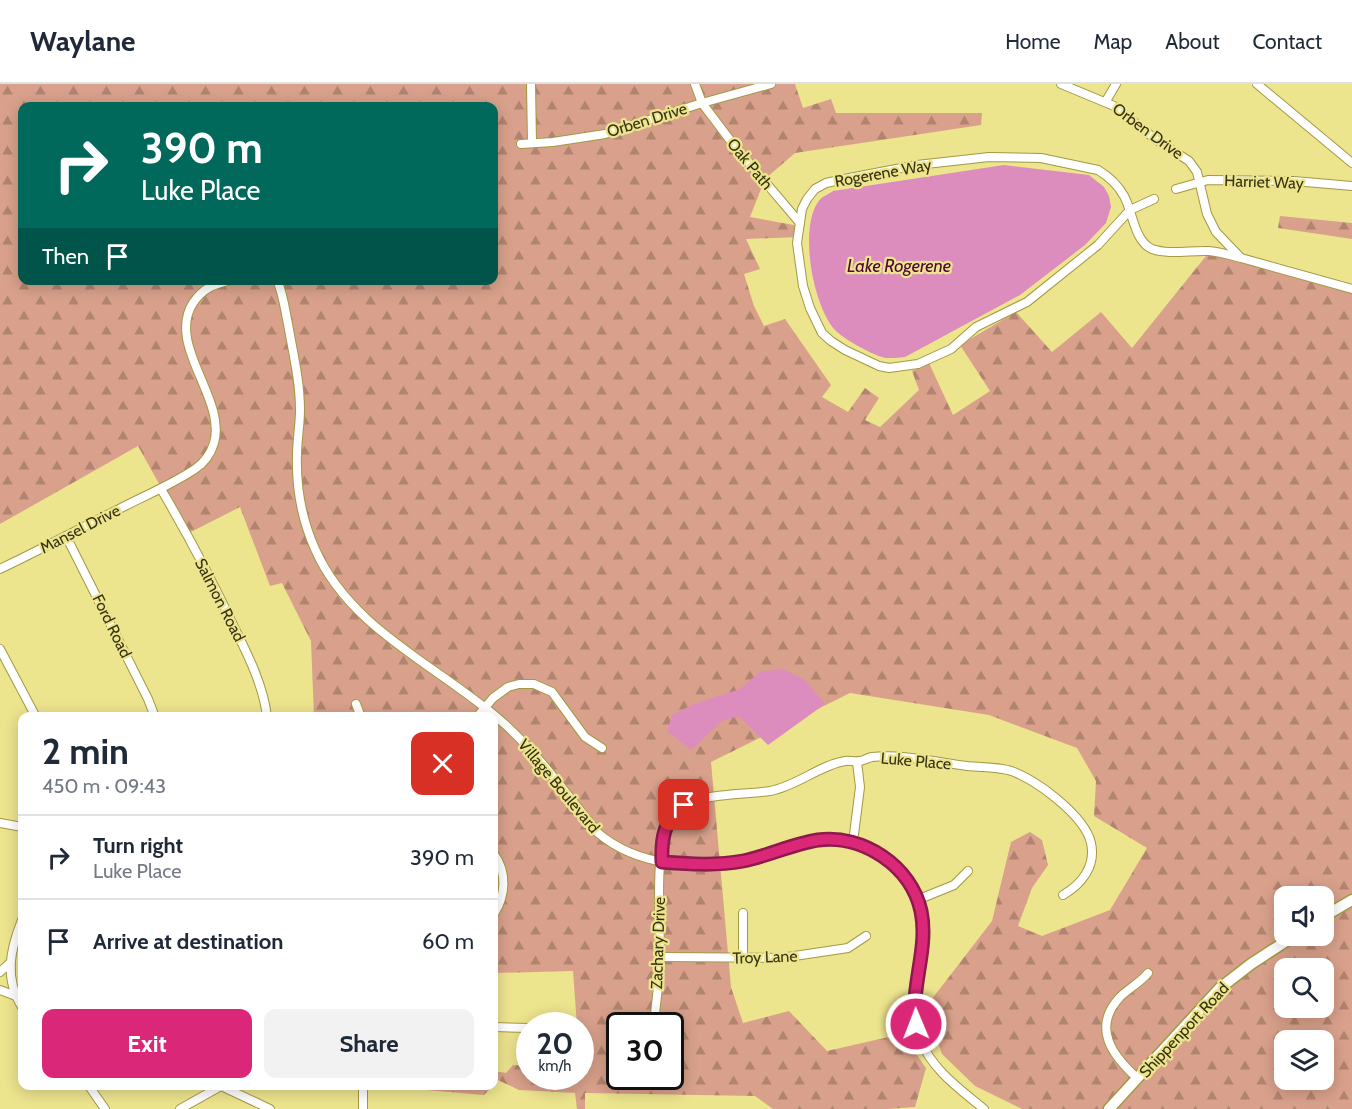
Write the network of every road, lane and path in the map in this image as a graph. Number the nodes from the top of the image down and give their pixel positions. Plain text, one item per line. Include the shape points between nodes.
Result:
1 (531, 84) edge
2 (695, 84) edge
3 (767, 84) edge
4 (1062, 84) edge
5 (1116, 84) edge
6 (1257, 84) edge
7 (1106, 101) junction
8 (702, 103) junction
9 (532, 143) junction
10 (521, 144) dead end
11 (1352, 163) edge
12 (1200, 183) junction
13 (1352, 186) edge
14 (1176, 189) dead end
15 (1154, 199) dead end
16 (1130, 210) junction
17 (800, 223) junction
18 (1241, 258) junction
19 (214, 285) edge
20 (278, 285) edge
21 (1352, 289) edge
22 (161, 489) junction
23 (66, 536) junction
24 (0, 569) edge
25 (0, 648) edge
26 (356, 704) dead end
27 (484, 708) junction
28 (33, 712) edge
29 (153, 712) edge
30 (266, 712) edge
31 (358, 712) edge
32 (481, 712) edge
33 (489, 712) edge
34 (498, 719) edge
35 (602, 748) dead end
36 (857, 762) junction
37 (0, 823) edge
38 (18, 826) edge
39 (853, 842) junction
40 (498, 860) edge
41 (662, 862) junction
42 (968, 871) dead end
43 (1063, 895) dead end
44 (917, 900) junction
45 (1352, 900) edge
46 (498, 907) edge
47 (1334, 911) edge
48 (743, 913) dead end
49 (18, 930) edge
50 (866, 936) dead end
51 (1279, 946) edge
52 (660, 957) junction
53 (743, 959) junction
54 (10, 963) junction
55 (0, 972) edge
56 (1148, 973) dead end
57 (0, 990) edge
58 (16, 996) junction
59 (18, 1000) edge
60 (655, 1012) edge
61 (498, 1027) edge
62 (516, 1028) edge
63 (1137, 1078) junction
64 (92, 1090) edge
65 (214, 1090) edge
66 (230, 1090) edge
67 (363, 1090) edge
68 (105, 1109) edge
69 (180, 1109) edge
70 (270, 1109) edge
71 (363, 1109) edge
72 (984, 1109) edge
73 (1109, 1109) edge

1 - 9 street
2 - 8 street, Oak Path
3 - 8 street, Orben Drive
4 - 7 street, Orben Drive
5 - 7 street
6 - 11 street
7 - 12 street, Orben Drive via 1189,161
8 - 9 street, Orben Drive via 604,134
8 - 17 street, Oak Path
9 - 10 street, Orben Drive
12 - 13 street, Harriet Way via 1261,180
12 - 14 street, Harriet Way
12 - 18 street, Orben Drive via 1216,232
15 - 16 street
16 - 17 street, Rogerene Way via 1124,195 1098,170 1041,158 989,157 917,165 826,183 807,199
16 - 17 street, Rogerene Way via 1098,245 1027,302 976,327 936,357 909,367 889,368 845,350 822,333 803,286 797,243
16 - 18 street, Rogerene Way via 1140,237 1151,248 1222,252
18 - 21 street
19 - 22 street via 191,306 186,337 214,417 214,444 197,468
20 - 27 street, Village Boulevard via 298,386 297,467 301,502 323,566 365,618
22 - 23 street, Mansel Drive
22 - 30 street, Salmon Road via 218,592 243,646
23 - 24 street, Mansel Drive
23 - 29 street, Ford Road
25 - 28 street
26 - 31 street
27 - 32 street
27 - 33 street, Village Boulevard
27 - 35 street via 513,685 543,686 555,695 585,737
34 - 41 street, Village Boulevard via 525,744 598,833 625,851
36 - 39 street via 860,788
36 - 41 street, Luke Place via 837,763 772,790 690,802 673,814 665,828
36 - 43 street, Luke Place via 870,757 988,767 1008,770 1039,786 1075,817 1090,841 1092,854 1085,876 1077,887
37 - 38 street
39 - 41 street, Village Boulevard via 812,841 713,865
39 - 44 street, Village Boulevard via 894,865
40 - 46 street via 503,882
41 - 52 street, Zachary Drive
42 - 44 street via 954,885
44 - 72 street, Village Boulevard via 924,928 914,1003 920,1038 936,1066
45 - 47 street
48 - 53 street
49 - 54 street
50 - 53 street, Troy Lane via 849,948 832,952
51 - 63 street, Shippenport Road via 1220,988
52 - 53 street, Troy Lane
52 - 60 street, Zachary Drive
54 - 55 street
54 - 58 street
56 - 63 street via 1118,999 1107,1021 1107,1039 1115,1056
57 - 58 street
58 - 59 street
61 - 62 street
63 - 73 street, Shippenport Road
64 - 68 street
65 - 69 street
66 - 70 street
67 - 71 street

